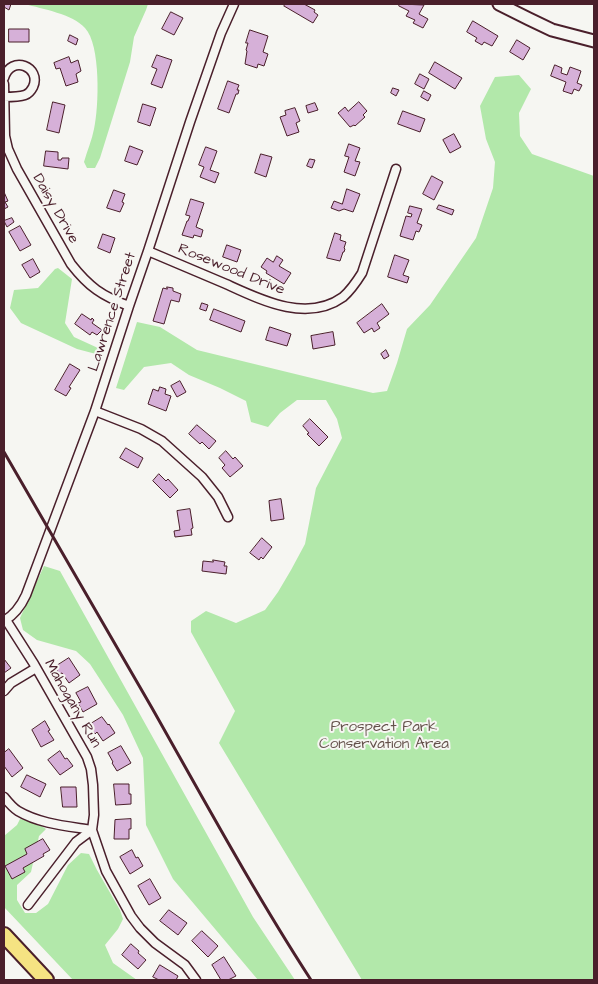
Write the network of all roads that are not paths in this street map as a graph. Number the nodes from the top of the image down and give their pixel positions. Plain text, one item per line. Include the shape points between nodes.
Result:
1 (234, 4) edge
2 (499, 4) edge
3 (594, 41) edge
4 (4, 78) edge
5 (4, 84) edge
6 (4, 97) edge
7 (396, 169) dead end
8 (148, 251) junction
9 (129, 306) junction
10 (96, 411) junction
11 (228, 517) dead end
12 (5, 621) edge
13 (36, 668) junction
14 (4, 691) edge
15 (4, 797) edge
16 (92, 830) junction
17 (28, 905) dead end
18 (4, 936) edge
19 (46, 980) edge
20 (196, 980) edge

1 - 8 street, Lawrence Street via 221,33
2 - 3 main road via 552,30
4 - 6 street via 10,68 20,65 30,69 35,82 25,95
5 - 6 street, Daisy Drive
6 - 9 street, Daisy Drive via 6,136 12,160 71,264 96,291
7 - 8 street, Rosewood Drive via 362,273 344,296 334,302 309,308 266,302
8 - 9 street, Lawrence Street
9 - 10 street, Lawrence Street
10 - 11 street via 162,441 202,477 218,497
10 - 12 street, Lawrence Street via 26,596
12 - 13 street, Mahogany Run
13 - 14 street
13 - 16 street, Mahogany Run via 88,757 93,785
15 - 16 street via 17,810 30,816
16 - 17 street via 76,842
16 - 20 street, Mahogany Run via 106,870 131,916 155,943 185,964
18 - 19 highway

